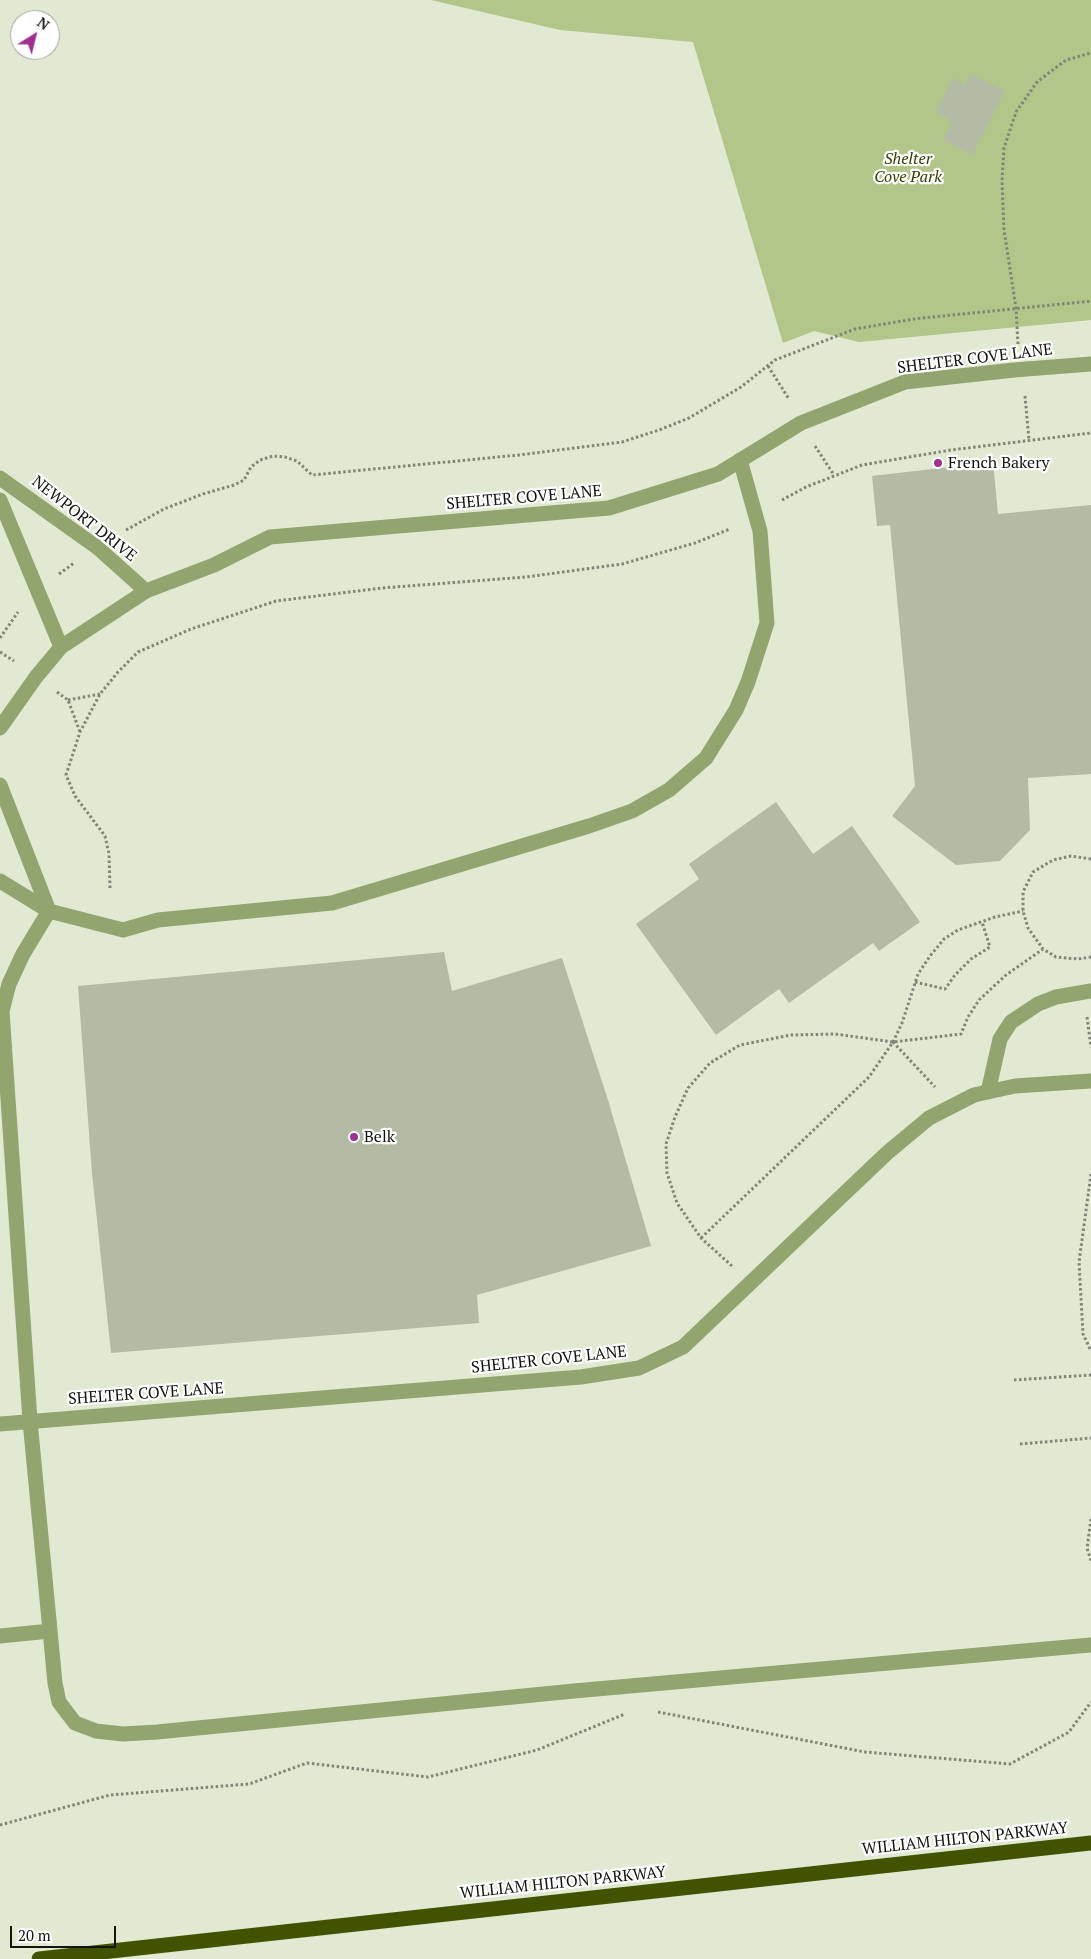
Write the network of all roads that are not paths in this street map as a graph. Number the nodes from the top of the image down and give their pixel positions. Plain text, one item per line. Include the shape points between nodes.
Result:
1 (1091, 364) edge
2 (740, 460) junction
3 (0, 478) edge
4 (0, 500) edge
5 (146, 591) junction
6 (61, 647) junction
7 (0, 728) edge
8 (0, 785) edge
9 (0, 882) edge
10 (49, 911) junction
11 (1091, 991) edge
12 (1091, 1081) edge
13 (988, 1092) junction
14 (30, 1421) junction
15 (0, 1424) edge
16 (50, 1630) junction
17 (0, 1636) edge
18 (1091, 1645) edge
19 (1091, 1843) edge
20 (39, 1959) edge

1 - 2 street, SHELTER COVE LANE via 905,382 801,423
2 - 5 street, SHELTER COVE LANE via 718,474 609,508 270,538 214,565
2 - 10 street via 760,531 767,623 736,710 706,758 669,790 632,811 588,826 332,903 158,920 123,930
3 - 5 street, NEWPORT DRIVE via 98,548
4 - 6 street
5 - 6 street, SHELTER COVE LANE
6 - 7 street, SHELTER COVE LANE
8 - 10 street
9 - 10 street
10 - 14 street via 23,954 9,984 2,1011
11 - 13 street via 1056,997 1038,1004 1012,1022 1000,1039
12 - 13 street, SHELTER COVE LANE via 1015,1086
13 - 14 street, SHELTER COVE LANE via 974,1095 929,1118 887,1153 683,1347 639,1368 572,1378
14 - 15 street, SHELTER COVE LANE
14 - 16 street
16 - 17 street
16 - 18 street via 59,1702 75,1724 96,1731 123,1734
19 - 20 highway, WILLIAM HILTON PARKWAY

